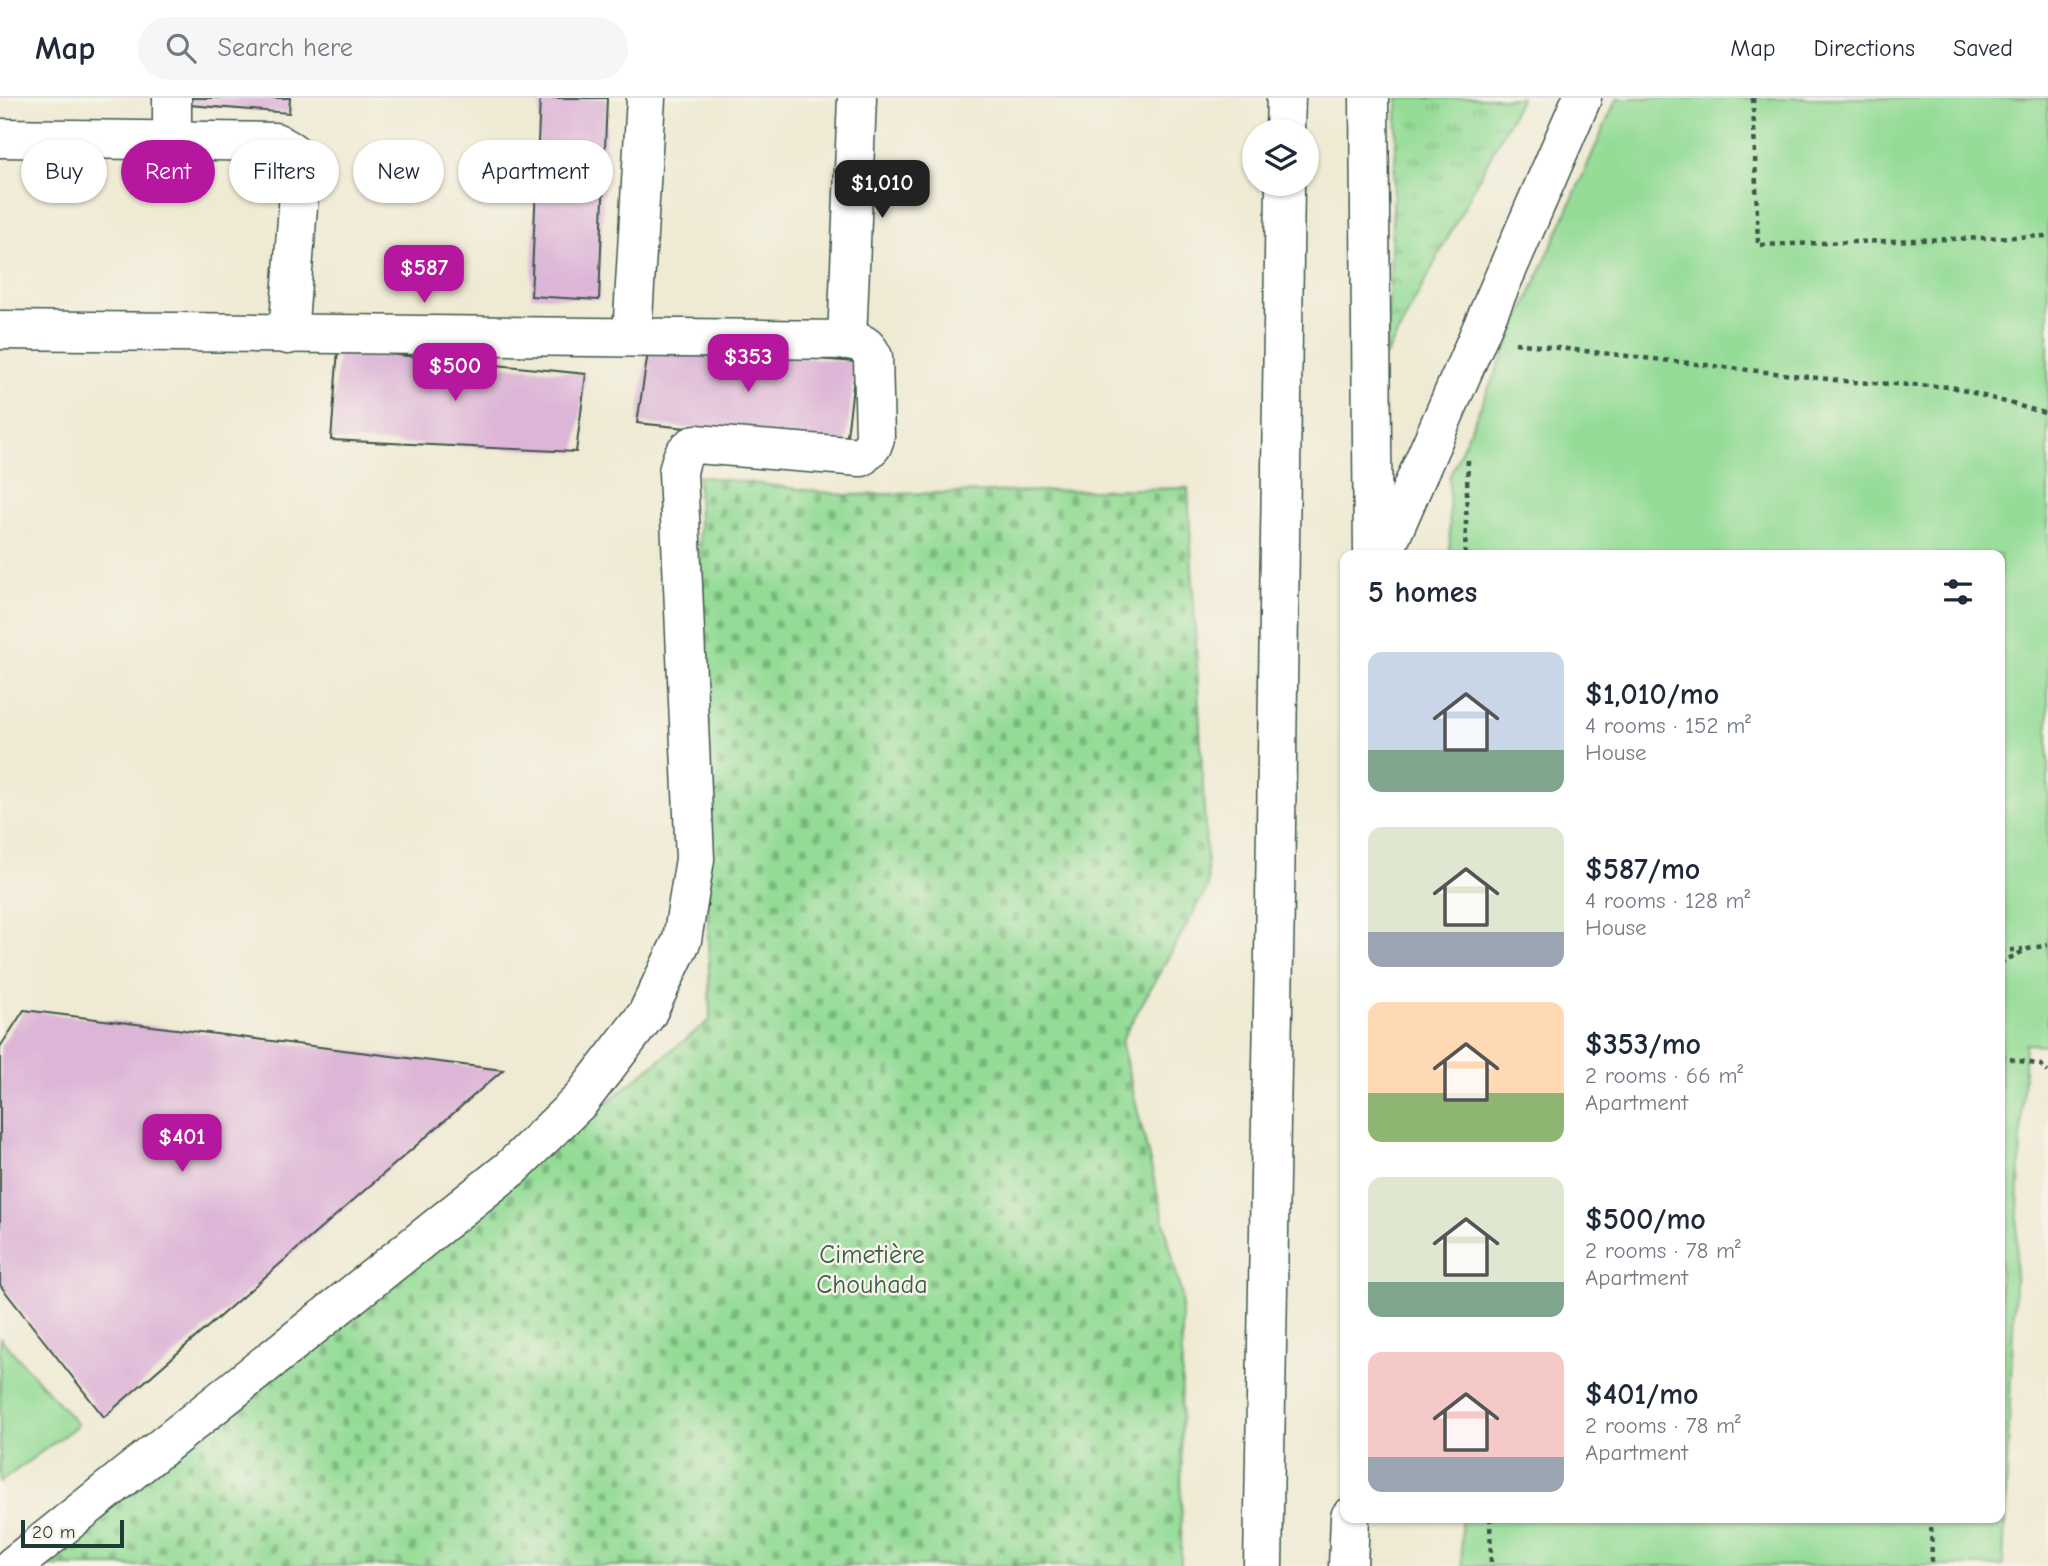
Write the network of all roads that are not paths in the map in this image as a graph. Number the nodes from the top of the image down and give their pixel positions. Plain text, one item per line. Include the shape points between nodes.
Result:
1 (172, 98) edge
2 (646, 98) edge
3 (857, 98) edge
4 (1286, 98) edge
5 (1369, 98) edge
6 (1582, 98) edge
7 (1286, 119) edge
8 (0, 138) edge
9 (121, 140) edge
10 (172, 140) edge
11 (215, 141) edge
12 (1285, 196) edge
13 (0, 330) edge
14 (288, 335) junction
15 (632, 336) junction
16 (847, 340) junction
17 (1373, 550) edge
18 (1385, 550) edge
19 (1350, 1523) edge
20 (13, 1566) edge
21 (1263, 1566) edge
22 (1348, 1566) edge

1 - 10 main road
2 - 15 main road
3 - 16 main road
4 - 7 main road
5 - 17 main road
6 - 18 main road
8 - 9 main road
11 - 14 main road via 275,142 292,152 302,168
12 - 21 main road
13 - 14 main road
14 - 15 main road
15 - 16 main road
16 - 20 main road via 862,342 873,357 875,438 861,457 696,443 681,457 678,472 695,859 682,940 647,1014 580,1101 512,1168
19 - 22 main road

